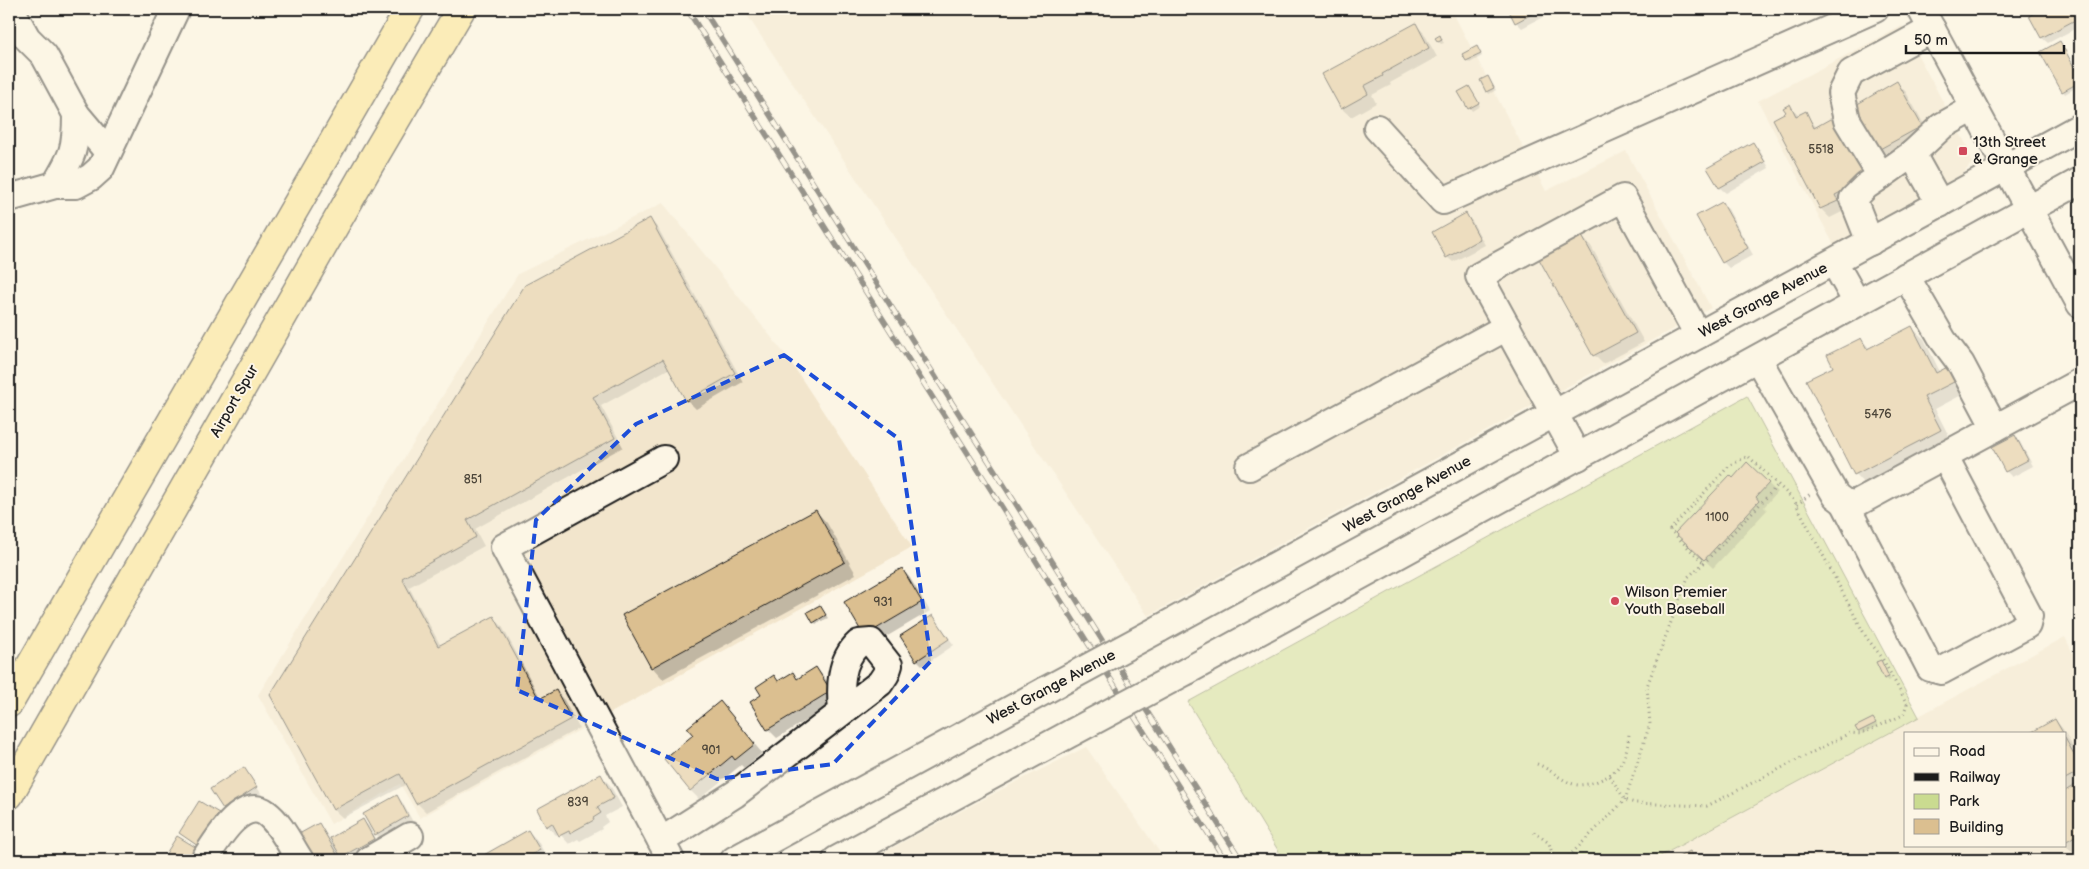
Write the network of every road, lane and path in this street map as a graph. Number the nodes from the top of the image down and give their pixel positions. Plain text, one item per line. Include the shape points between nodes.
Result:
1 (11, 9) edge
2 (176, 9) edge
3 (410, 9) edge
4 (461, 9) edge
5 (1875, 9) edge
6 (1926, 19) edge
7 (1974, 108) junction
8 (76, 114) junction
9 (2080, 127) edge
10 (1377, 128) dead end
11 (108, 152) junction
12 (1912, 154) junction
13 (2006, 168) junction
14 (1881, 176) junction
15 (2080, 181) edge
16 (55, 185) junction
17 (9, 198) edge
18 (1940, 204) junction
19 (2028, 209) junction
20 (1870, 242) junction
21 (1834, 262) junction
22 (1906, 276) junction
23 (1857, 303) junction
24 (2080, 304) edge
25 (1507, 327) junction
26 (1698, 335) junction
27 (1758, 359) junction
28 (2080, 382) edge
29 (1554, 414) junction
30 (1995, 428) junction
31 (1944, 455) junction
32 (1578, 457) junction
33 (664, 459) dead end
34 (1250, 467) dead end
35 (1778, 485) junction
36 (1844, 502) junction
37 (1704, 563) junction
38 (9, 703) edge
39 (842, 712) dead end
40 (1629, 734) dead end
41 (1537, 764) dead end
42 (1610, 776) junction
43 (9, 795) edge
44 (1625, 800) junction
45 (1534, 832) dead end
46 (410, 836) dead end
47 (666, 851) edge
48 (204, 860) edge
49 (300, 860) edge
50 (369, 860) edge
51 (734, 860) edge
52 (836, 860) edge
53 (1554, 860) edge
54 (1565, 860) edge

1 - 8 street via 26,38 44,55
2 - 11 street
3 - 38 highway
4 - 43 highway, Airport Spur via 358,182
5 - 10 street via 1443,201
6 - 7 street
6 - 14 street via 1851,73 1841,94 1847,120
7 - 12 street via 1942,126
7 - 13 street
8 - 11 street
8 - 16 street via 76,143
9 - 13 street, West Grange Avenue
11 - 16 street via 101,168 91,177 76,185
12 - 14 street
12 - 18 street
13 - 18 street, West Grange Avenue
13 - 19 street
14 - 20 street via 1853,199
15 - 19 street
16 - 17 street
18 - 20 street, West Grange Avenue
19 - 22 street
19 - 24 street
20 - 21 street, West Grange Avenue
21 - 23 street
21 - 26 street, West Grange Avenue
22 - 23 street
22 - 30 street via 1943,340 1961,364
23 - 27 street
25 - 26 street via 1479,276 1622,198
25 - 29 street
25 - 34 street
26 - 29 street, West Grange Avenue
27 - 32 street
27 - 36 street via 1836,496
28 - 30 street
29 - 32 street
29 - 51 street, West Grange Avenue, bridge
30 - 31 street
31 - 36 street via 1855,504
31 - 36 street via 2029,616 2027,625 1941,671 1930,668
32 - 52 street, bridge
33 - 47 street via 504,547
35 - 37 path
35 - 37 path via 1748,456 1730,466 1670,530
35 - 44 path via 1794,500 1866,637 1881,656 1907,704 1903,715 1861,734 1850,733 1707,806
37 - 44 path via 1688,577 1647,686 1650,724
39 - 47 street
40 - 42 path via 1624,759
41 - 42 path via 1578,784 1593,783
42 - 44 path
44 - 54 path
45 - 53 path via 1549,843
46 - 50 street
48 - 49 street via 223,829 236,816 253,809 264,811 276,823

